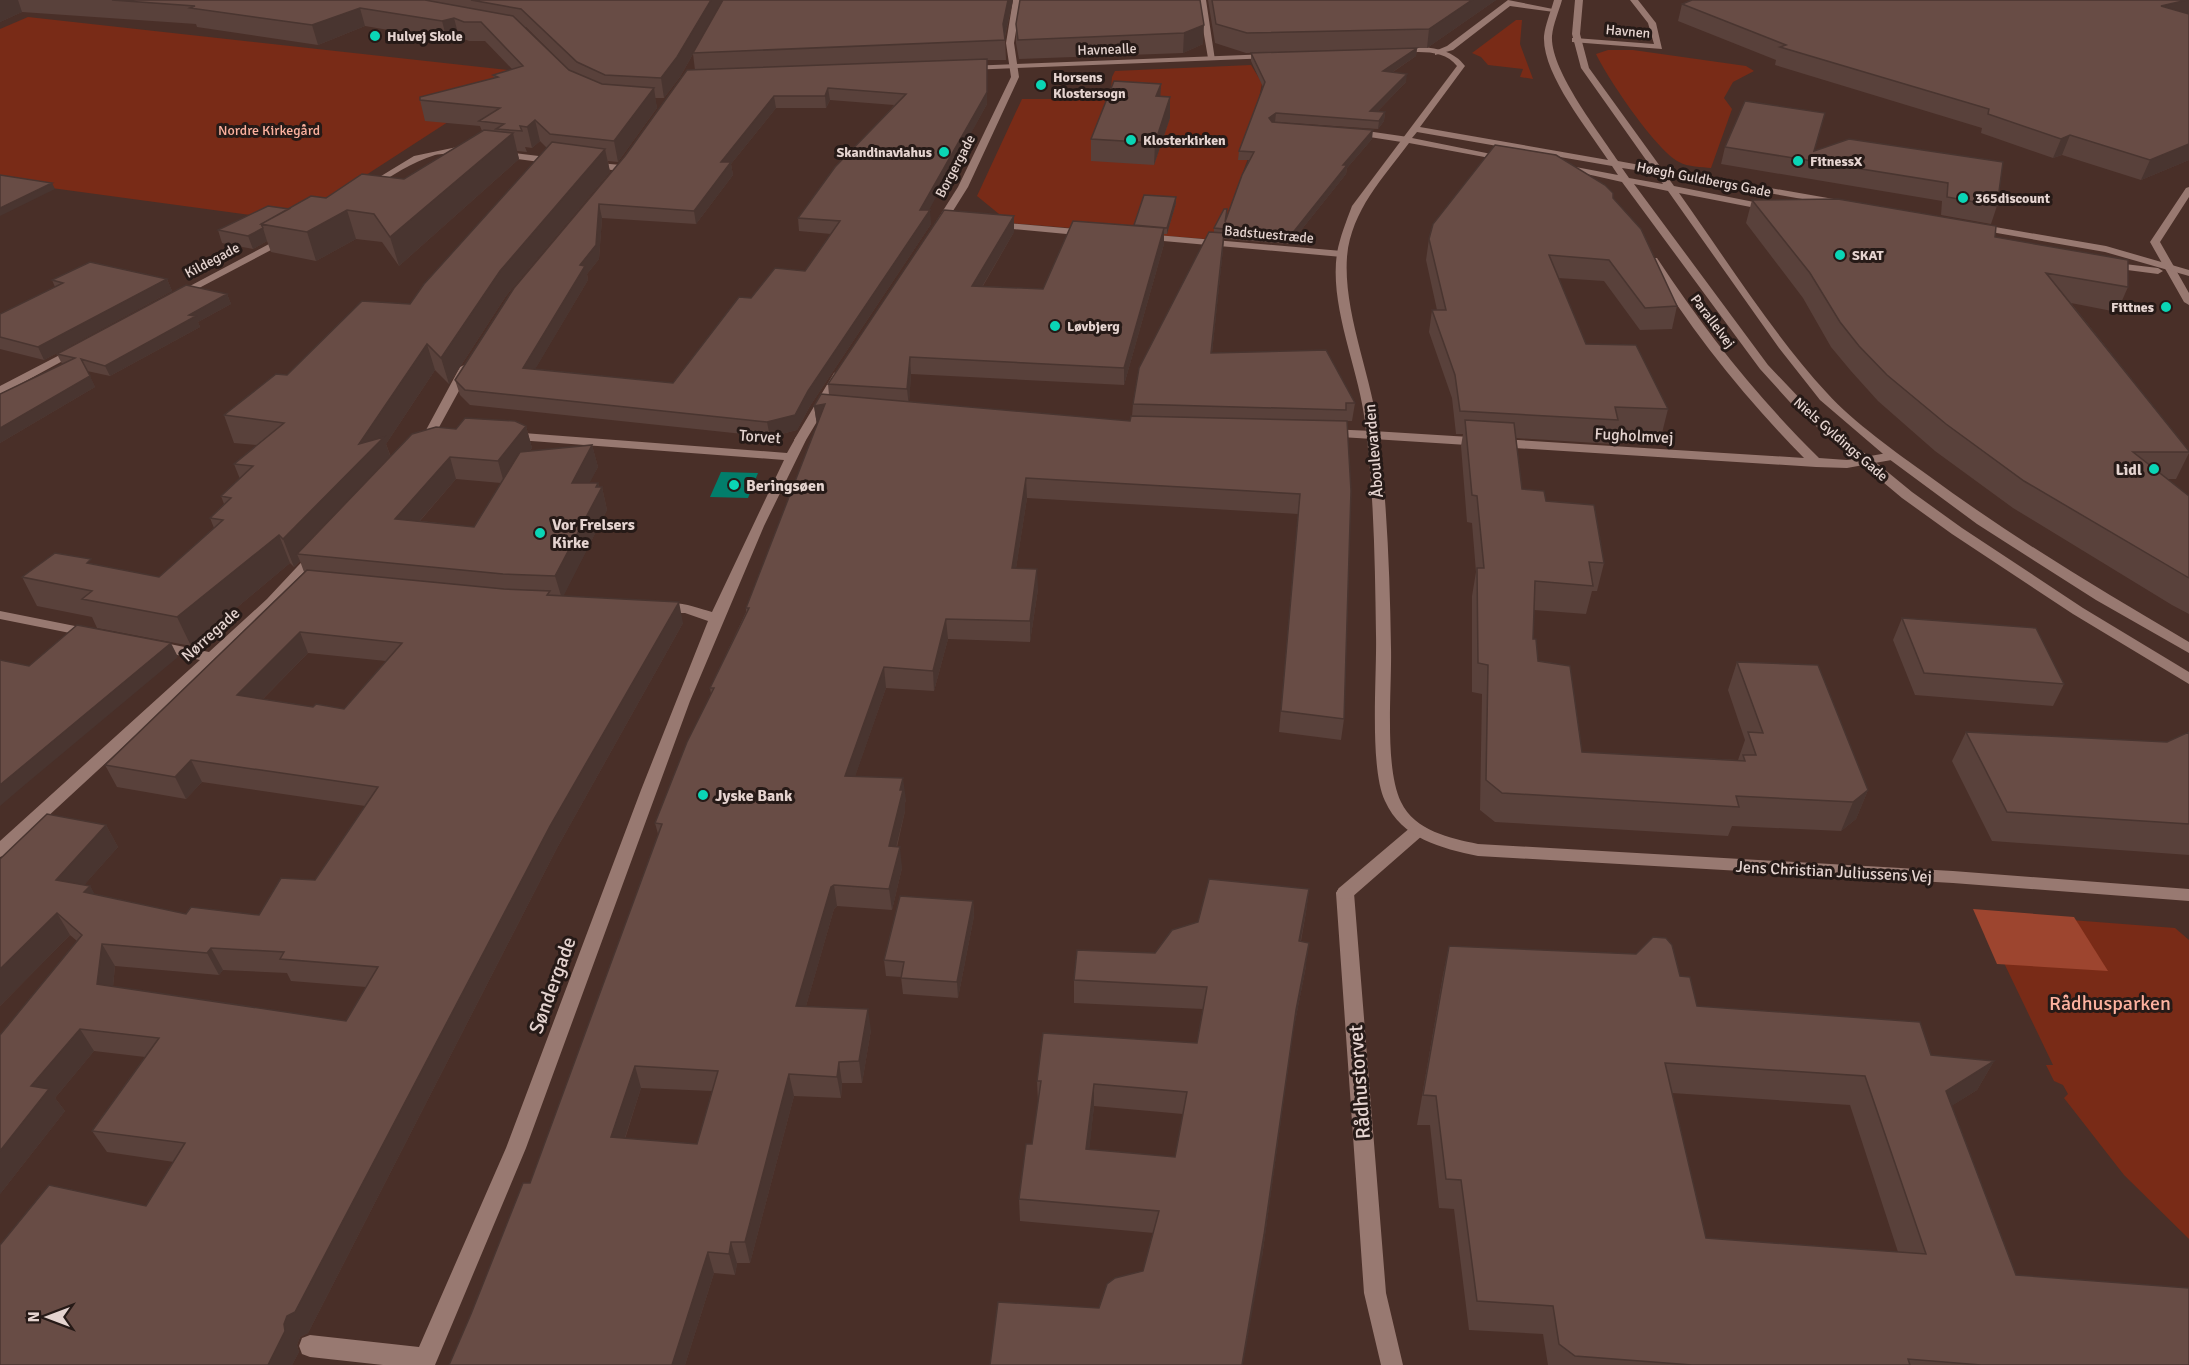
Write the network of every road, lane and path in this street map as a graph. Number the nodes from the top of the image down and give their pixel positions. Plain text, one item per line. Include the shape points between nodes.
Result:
1 (1017, 0) edge
2 (1202, 0) edge
3 (1579, 0) edge
4 (1634, 0) edge
5 (1510, 2) edge
6 (1556, 5) edge
7 (1575, 40) junction
8 (1380, 52) edge
9 (1438, 53) junction
10 (1276, 56) edge
11 (1212, 58) junction
12 (1016, 66) junction
13 (962, 68) edge
14 (1416, 129) junction
15 (1340, 132) edge
16 (1408, 140) junction
17 (1519, 160) edge
18 (569, 163) edge
19 (580, 164) edge
20 (1615, 164) junction
21 (1551, 166) edge
22 (621, 168) edge
23 (1658, 171) junction
24 (1625, 179) junction
25 (1670, 188) junction
26 (2189, 190) edge
27 (358, 193) edge
28 (1850, 204) edge
29 (1781, 210) edge
30 (984, 224) edge
31 (1966, 225) edge
32 (300, 230) edge
33 (1098, 234) edge
34 (1132, 236) edge
35 (931, 237) edge
36 (1645, 249) edge
37 (1342, 254) junction
38 (2093, 263) edge
39 (2172, 270) junction
40 (2189, 273) edge
41 (169, 300) edge
42 (2189, 302) edge
43 (83, 346) edge
44 (473, 356) edge
45 (846, 363) edge
46 (0, 391) edge
47 (818, 407) junction
48 (838, 409) edge
49 (1320, 433) edge
50 (498, 435) edge
51 (1373, 435) junction
52 (414, 452) edge
53 (1893, 456) junction
54 (791, 457) junction
55 (1866, 462) junction
56 (1816, 463) junction
57 (323, 547) edge
58 (292, 582) junction
59 (311, 585) edge
60 (652, 609) edge
61 (0, 615) edge
62 (715, 618) junction
63 (105, 636) edge
64 (140, 643) edge
65 (2189, 648) edge
66 (211, 657) junction
67 (2189, 679) edge
68 (1418, 831) junction
69 (1478, 850) joint
70 (0, 851) edge
71 (2189, 895) edge
72 (310, 1346) dead end
73 (425, 1362) edge
74 (1392, 1365) edge

1 - 12 street via 1010,46
2 - 11 street
3 - 7 street, Niels Gyldings Gade
4 - 7 street, Havnen via 1652,23 1659,47
5 - 6 street, Niels Gyldings Gade
5 - 9 street
6 - 20 street, Niels Gyldings Gade via 1548,36 1551,57 1563,84
7 - 23 street, Niels Gyldings Gade via 1585,68
8 - 9 street
9 - 14 street, Åboulevarden via 1452,57 1461,66
10 - 11 street, Havnealle
11 - 12 street, Havnealle
12 - 13 street, Havnealle
12 - 35 street, Borgergade via 1015,77 980,154 946,221
14 - 16 street, Åboulevarden
14 - 20 street, Høegh Guldbergs Gade
15 - 16 street
16 - 17 street
16 - 37 street, Åboulevarden via 1358,206 1346,231
18 - 27 street via 462,149 435,151 406,162
19 - 22 street
20 - 23 street, Høegh Guldbergs Gade
20 - 24 street, Niels Gyldings Gade
21 - 24 street, Høegh Guldbergs Gade
23 - 25 street, Niels Gyldings Gade
23 - 28 street, Høegh Guldbergs Gade
24 - 25 street, Høegh Guldbergs Gade
24 - 55 street, Niels Gyldings Gade via 1764,367 1802,408
25 - 29 street, Høegh Guldbergs Gade
25 - 53 street, Niels Gyldings Gade via 1824,397
26 - 39 street via 2155,242
30 - 33 street
31 - 39 street via 2106,249
32 - 41 street, Kildegade
34 - 37 street, Badstuestræde
36 - 56 street, Parallelvej via 1752,395
37 - 51 street, Åboulevarden via 1343,306 1367,394
38 - 39 street via 2147,272
39 - 40 street
39 - 42 street
43 - 46 street
44 - 52 street via 436,431
45 - 47 street
47 - 48 street
47 - 54 street
49 - 51 street, Fugholmvej
50 - 54 street, Torvet
51 - 56 street, Fugholmvej
51 - 68 street, Åboulevarden via 1383,595 1386,758 1391,797 1401,817
53 - 55 street, Fugholmvej
53 - 65 street, Niels Gyldings Gade via 2034,555
54 - 62 street, Torvet
55 - 56 street, Fugholmvej
55 - 67 street, Niels Gyldings Gade via 1958,531
57 - 58 street, Nørregade
58 - 59 street
58 - 66 street, Nørregade
60 - 62 street via 686,609
61 - 63 street
62 - 73 street, Søndergade via 656,766 516,1148
64 - 66 street
66 - 70 street, Nørregade
68 - 69 street, Åboulevarden via 1442,842
68 - 74 street, Rådhustorvet via 1345,893 1375,1293
69 - 71 street, Jens Christian Juliussens Vej via 1953,877
72 - 73 street

